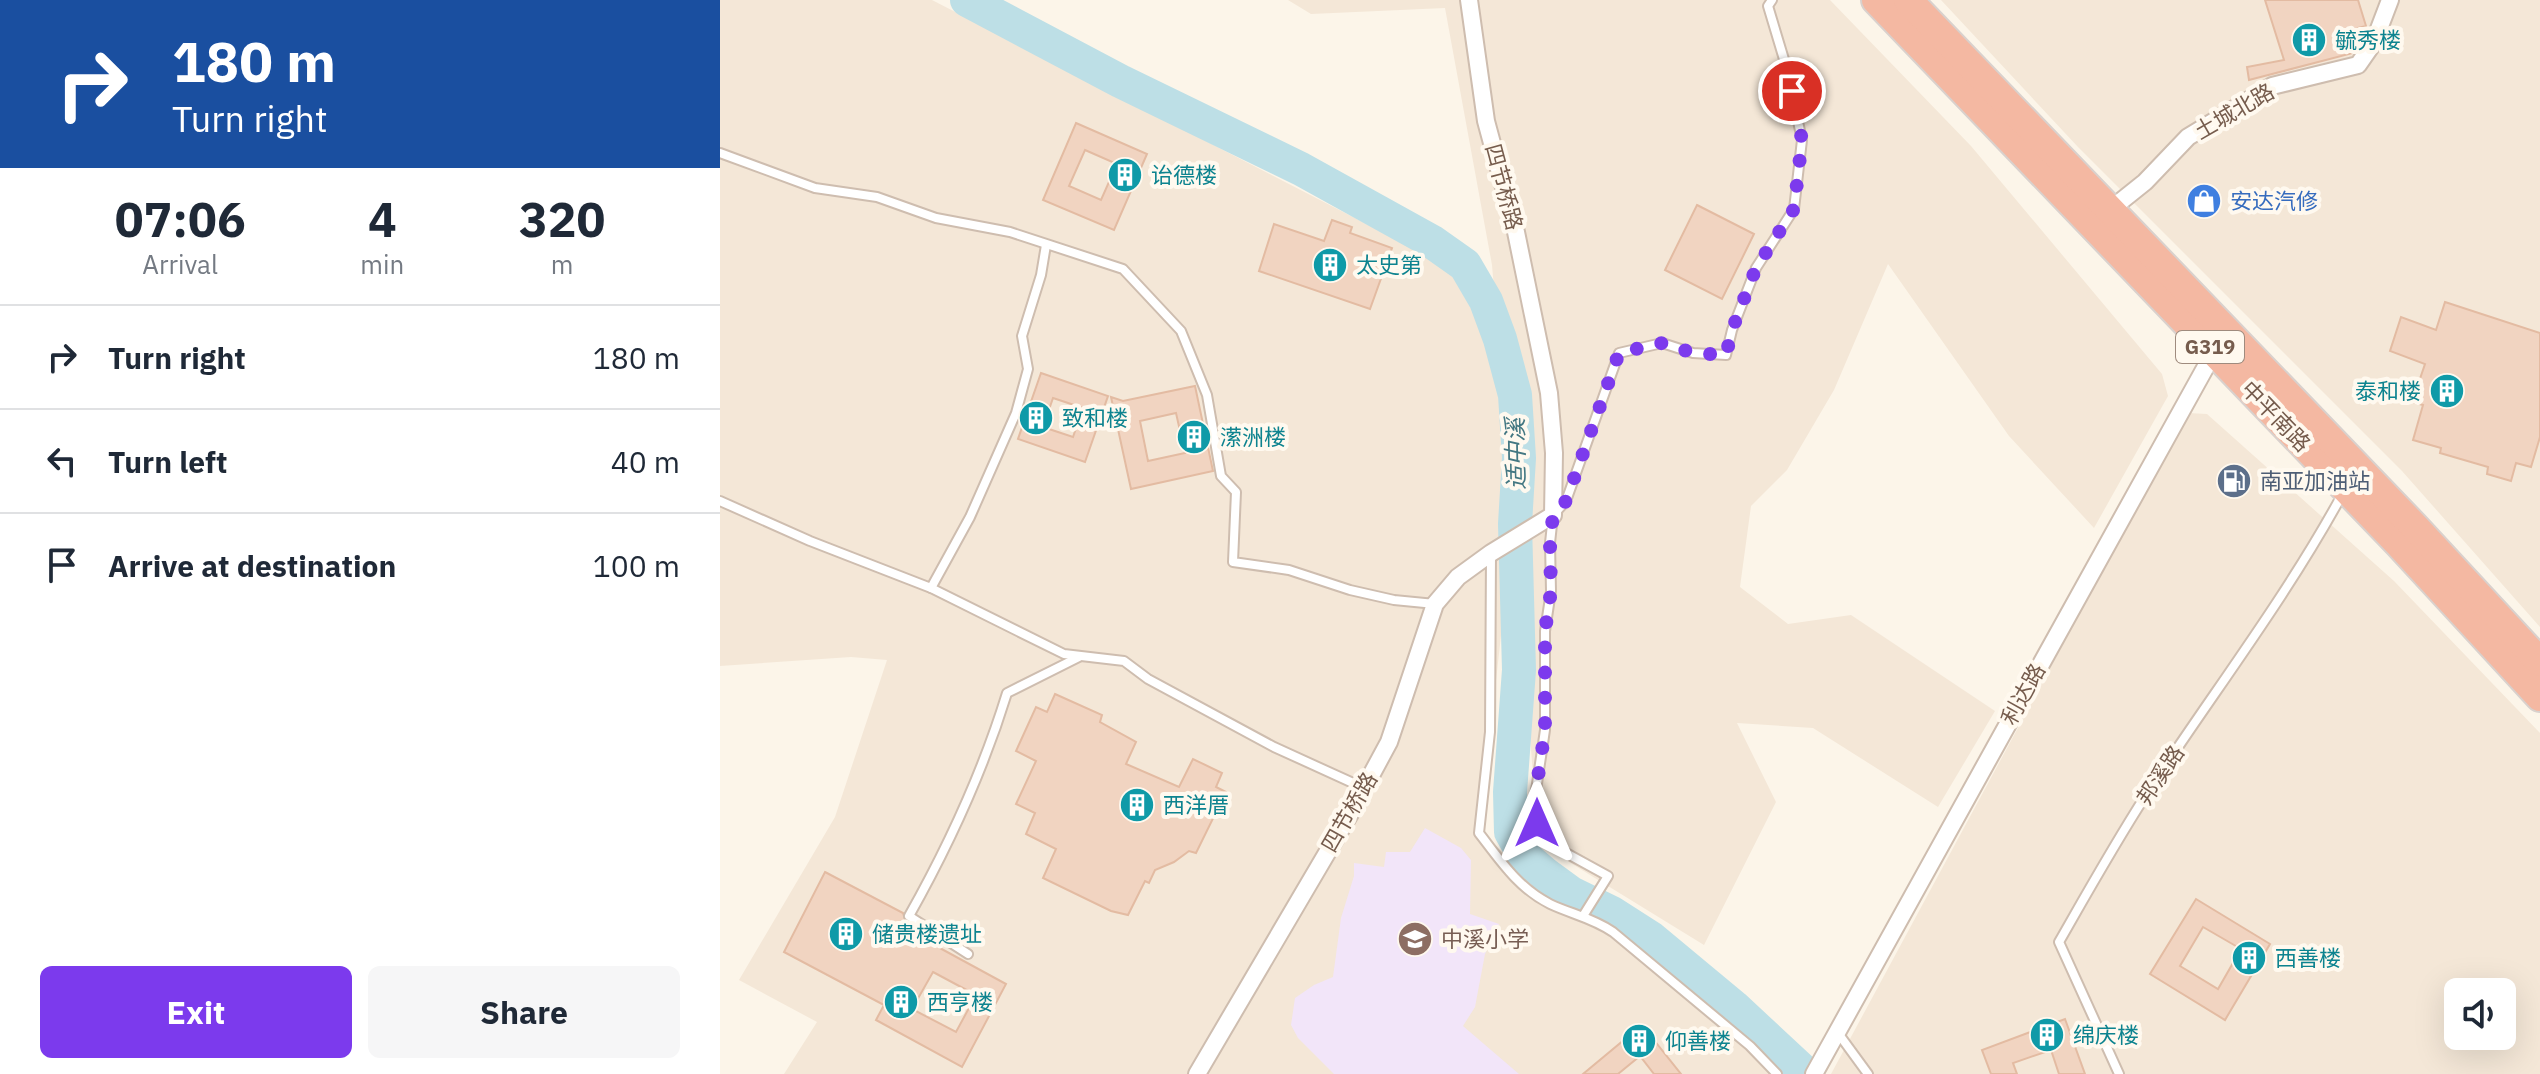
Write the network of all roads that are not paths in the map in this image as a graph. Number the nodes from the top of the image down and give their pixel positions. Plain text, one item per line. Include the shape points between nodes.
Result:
1 (1469, 0) edge
2 (1772, 0) edge
3 (1876, 0) edge
4 (1908, 0) edge
5 (2390, 0) edge
6 (720, 153) edge
7 (2110, 210) junction
8 (1046, 245) junction
9 (2214, 352) junction
10 (2346, 489) junction
11 (720, 501) edge
12 (1553, 515) junction
13 (1491, 553) junction
14 (931, 588) junction
15 (1435, 604) junction
16 (1082, 656) junction
17 (2540, 662) edge
18 (2540, 697) edge
19 (1364, 788) junction
20 (1584, 915) junction
21 (968, 954) dead end
22 (1836, 1035) junction
23 (1197, 1074) edge
24 (1777, 1074) edge
25 (1814, 1074) edge
26 (1868, 1074) edge
27 (2119, 1074) edge

1 - 12 street, 四节桥路 via 1486,121 1516,232 1549,393
2 - 12 lane via 1768,6 1802,140 1794,209 1756,268 1726,355 1693,353 1662,343 1619,353 1566,501
3 - 9 highway, 中平南路 / G319
4 - 7 highway, G319
5 - 7 street, 土城北路 via 2374,42 2358,65 2272,86 2188,137
6 - 8 lane via 815,188 877,197 936,218 1010,232
7 - 17 highway, G319
8 - 14 lane via 1022,336 1028,369 1016,413 970,517
8 - 15 lane via 1123,269 1181,331 1207,395 1221,476 1236,492 1233,562 1289,570 1394,600
9 - 10 highway, 中平南路 / G319
9 - 22 street, 利达路
10 - 18 highway, 中平南路 / G319
10 - 27 lane, 邦溪路 via 2119,837 2059,942
11 - 14 lane
12 - 13 street, 四节桥路
12 - 20 lane via 1537,823 1546,842 1608,876
13 - 15 street, 四节桥路 via 1458,577
13 - 20 lane via 1490,732 1479,833 1521,886 1546,902
14 - 16 lane via 1064,654
15 - 19 street, 四节桥路 via 1389,742
16 - 19 lane via 1124,661 1274,747
16 - 21 lane via 1007,693 954,832 909,916
19 - 23 street, 四节桥路
20 - 24 lane via 1652,962
22 - 25 street, 利达路
22 - 26 lane

